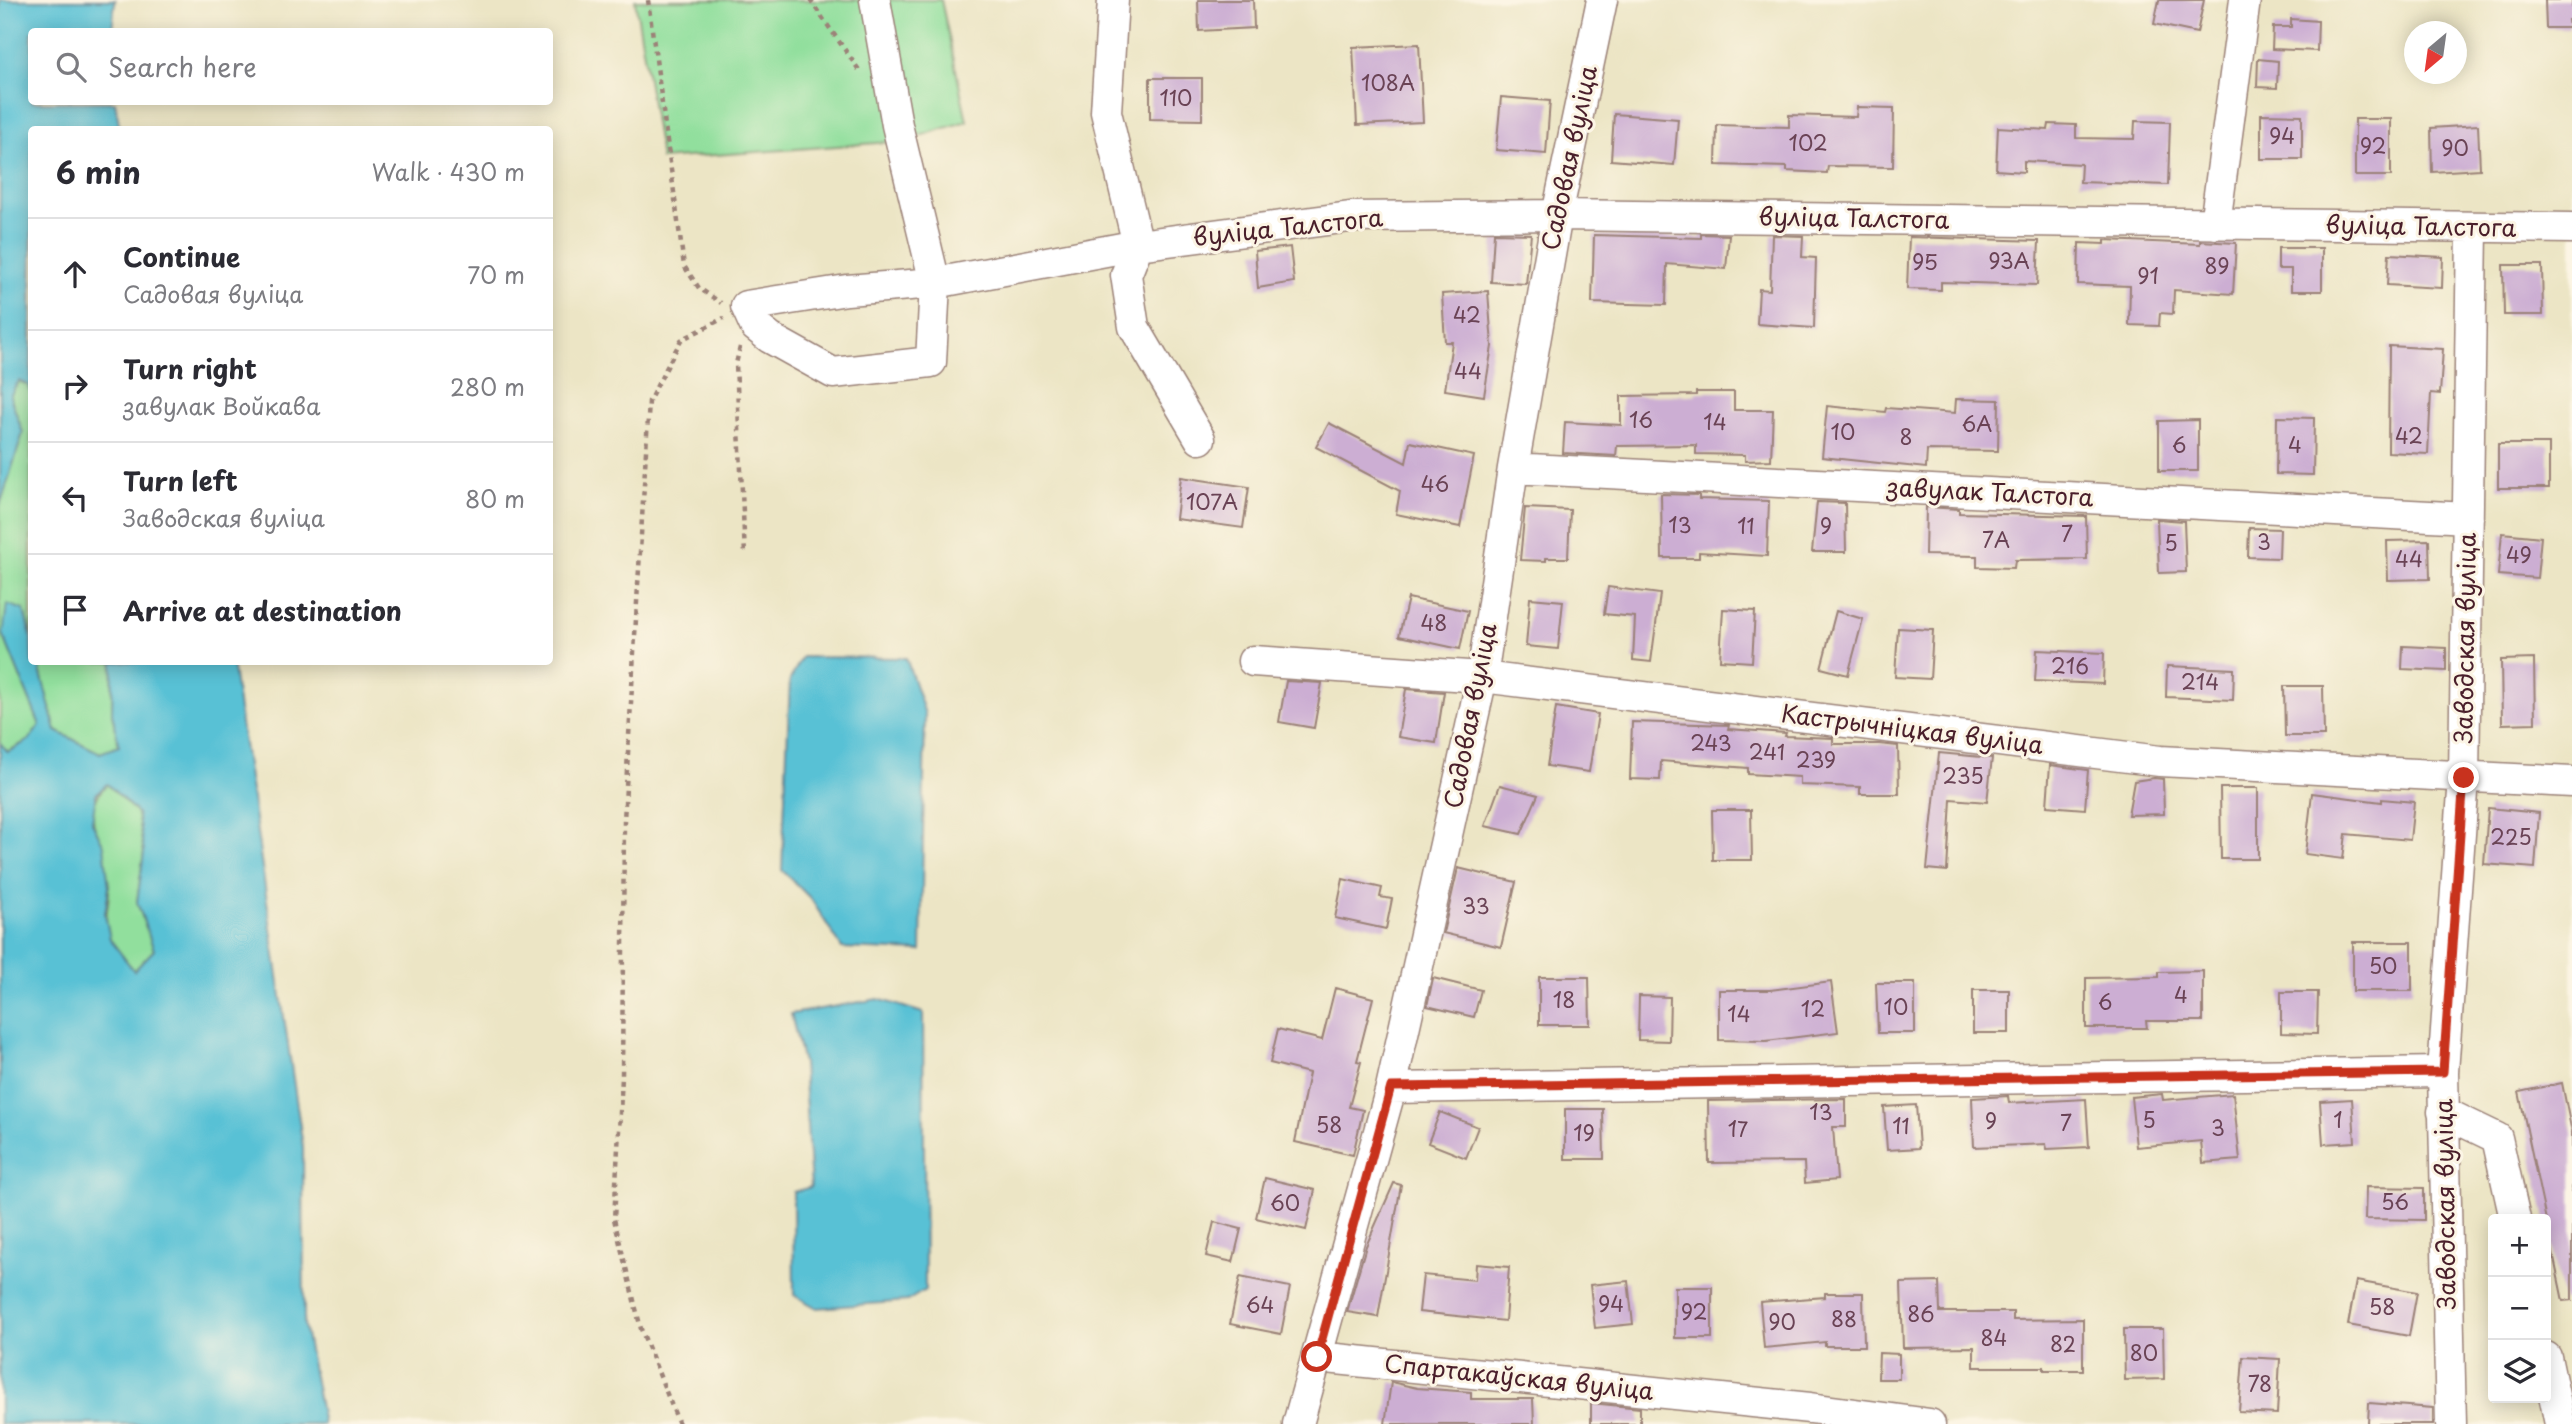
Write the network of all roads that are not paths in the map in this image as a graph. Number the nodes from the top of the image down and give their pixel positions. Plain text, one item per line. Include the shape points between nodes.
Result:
1 (875, 0) edge
2 (1113, 0) edge
3 (1602, 0) edge
4 (2245, 0) edge
5 (1557, 215) junction
6 (2215, 224) junction
7 (2572, 228) edge
8 (2472, 229) junction
9 (1138, 245) junction
10 (935, 283) junction
11 (1200, 439) dead end
12 (1513, 468) junction
13 (2468, 518) junction
14 (1253, 661) dead end
15 (1482, 677) junction
16 (2464, 778) junction
17 (2572, 782) edge
18 (2443, 1072) junction
19 (1391, 1087) junction
20 (2442, 1112) junction
21 (2514, 1214) edge
22 (1317, 1357) junction
23 (2551, 1381) edge
24 (1298, 1424) edge
25 (1930, 1424) edge
26 (2451, 1424) edge
27 (2560, 1424) edge

1 - 10 street via 897,125
2 - 9 street via 1106,112
3 - 5 street, Садовая вуліца
4 - 6 street
5 - 6 street, вуліца Талстога
5 - 9 street, вуліца Талстога via 1350,217
5 - 12 street, Садовая вуліца
6 - 8 street, вуліца Талстога
7 - 8 street, вуліца Талстога
8 - 13 street, Заводская вуліца
9 - 10 street, вуліца Талстога
9 - 11 street via 1126,275 1134,327
10 - 10 street, вуліца Талстога via 847,290 751,316 770,338 833,373 931,362
12 - 13 street, завулак Талстога
12 - 15 street, Садовая вуліца
13 - 16 street, Заводская вуліца
14 - 15 street, Кастрычніцкая вуліца
15 - 16 street, Кастрычніцкая вуліца via 2160,761
15 - 19 street, Садовая вуліца
16 - 17 street, Кастрычніцкая вуліца
16 - 18 street, Заводская вуліца
18 - 19 street
18 - 20 street, Заводская вуліца
19 - 22 street, Садовая вуліца
20 - 21 street via 2497,1138
20 - 26 street, Заводская вуліца
22 - 24 street, Садовая вуліца
22 - 25 street, Спартакаўская вуліца
23 - 27 street

